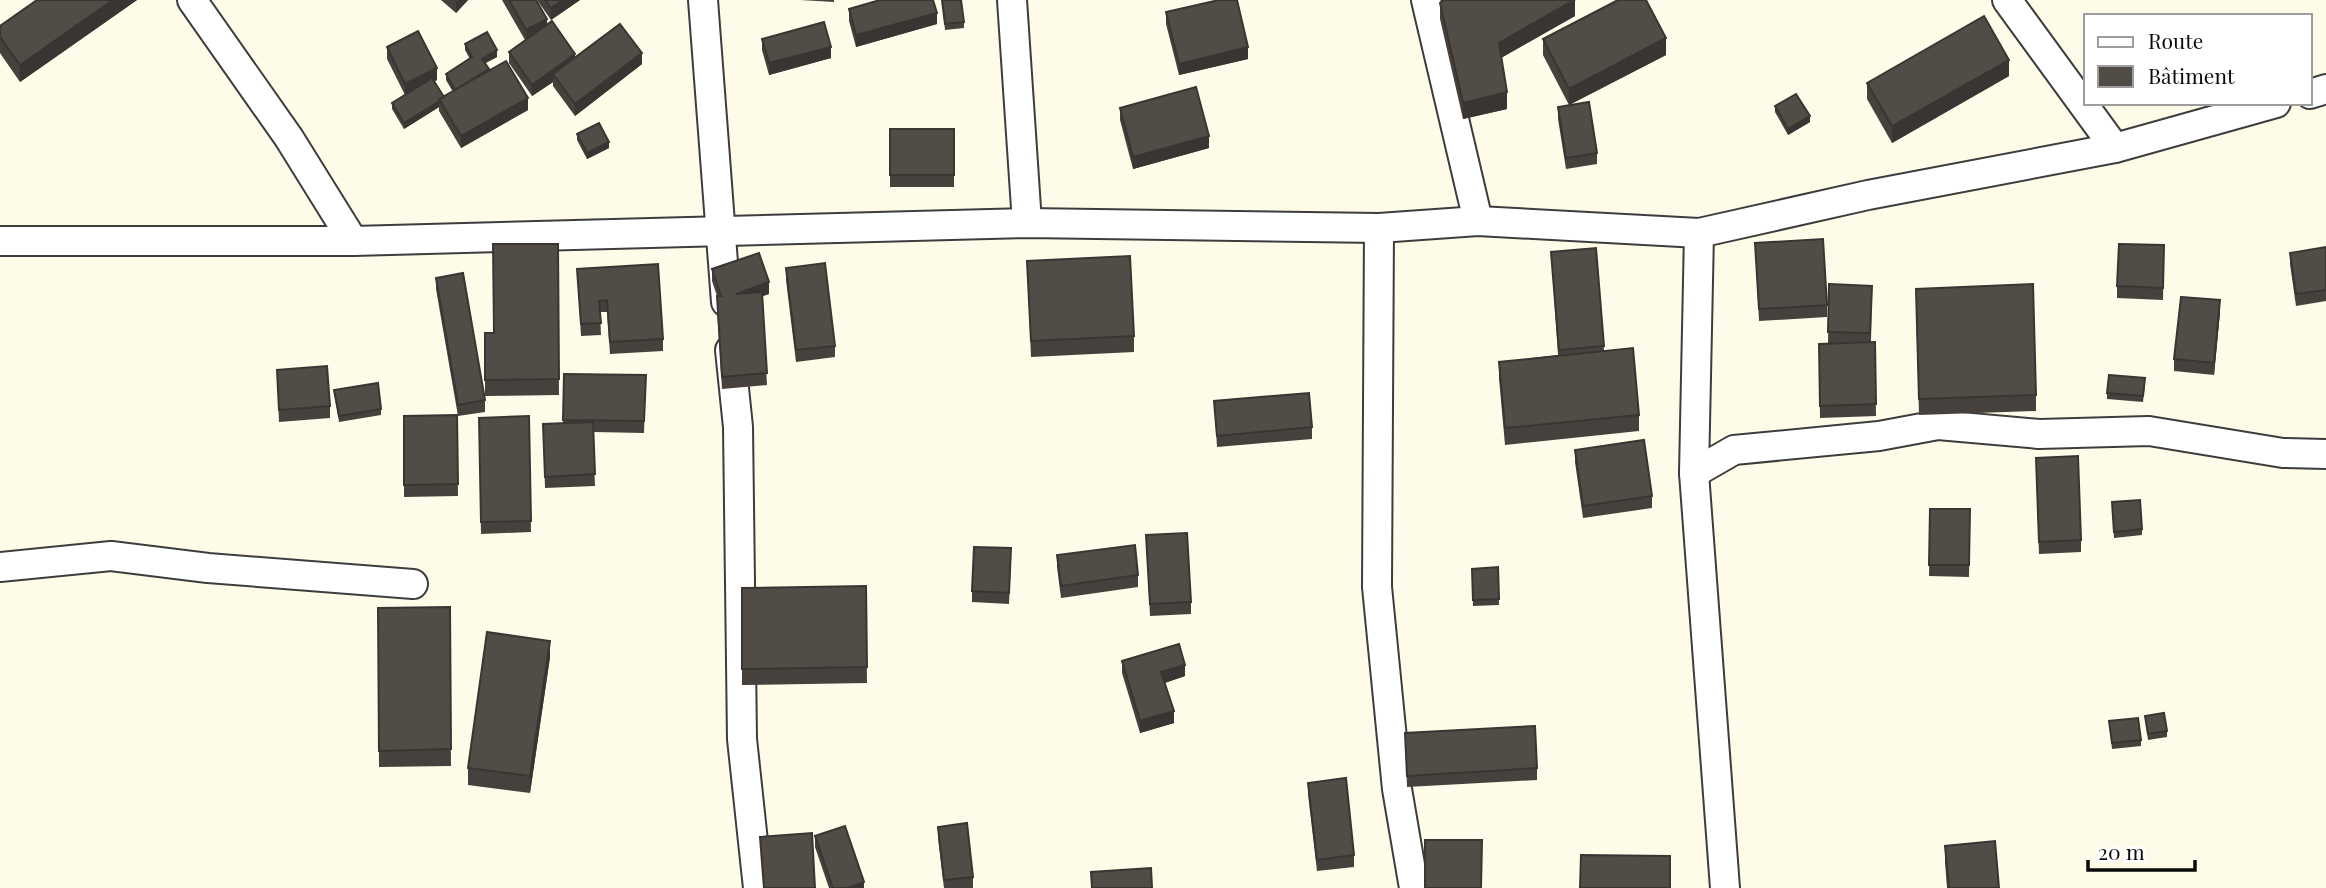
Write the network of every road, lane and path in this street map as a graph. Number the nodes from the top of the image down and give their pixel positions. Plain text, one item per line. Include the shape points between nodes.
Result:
1 (192, 0) edge
2 (703, 0) edge
3 (1012, 0) edge
4 (1426, 0) edge
5 (2007, 0) edge
6 (2269, 105) edge
7 (2115, 148) junction
8 (1478, 221) junction
9 (1027, 223) junction
10 (1379, 228) junction
11 (719, 233) junction
12 (1699, 233) junction
13 (0, 241) edge
14 (353, 241) junction
15 (2326, 454) edge
16 (1694, 473) junction
17 (0, 567) edge
18 (413, 583) dead end
19 (758, 888) edge
20 (1415, 888) edge
21 (1725, 888) edge

1 - 14 street via 289,138
2 - 11 street
3 - 9 street
4 - 8 street
5 - 7 street
6 - 7 street
7 - 12 street
8 - 10 street
8 - 12 street
9 - 10 street
9 - 11 street
10 - 20 street via 1377,587 1397,789
11 - 14 street
11 - 19 street via 738,427 742,739
12 - 16 street
13 - 14 street
15 - 16 street via 2283,453 2150,430 2039,434 1938,425 1879,436 1734,450
16 - 21 street
17 - 18 street via 111,556

